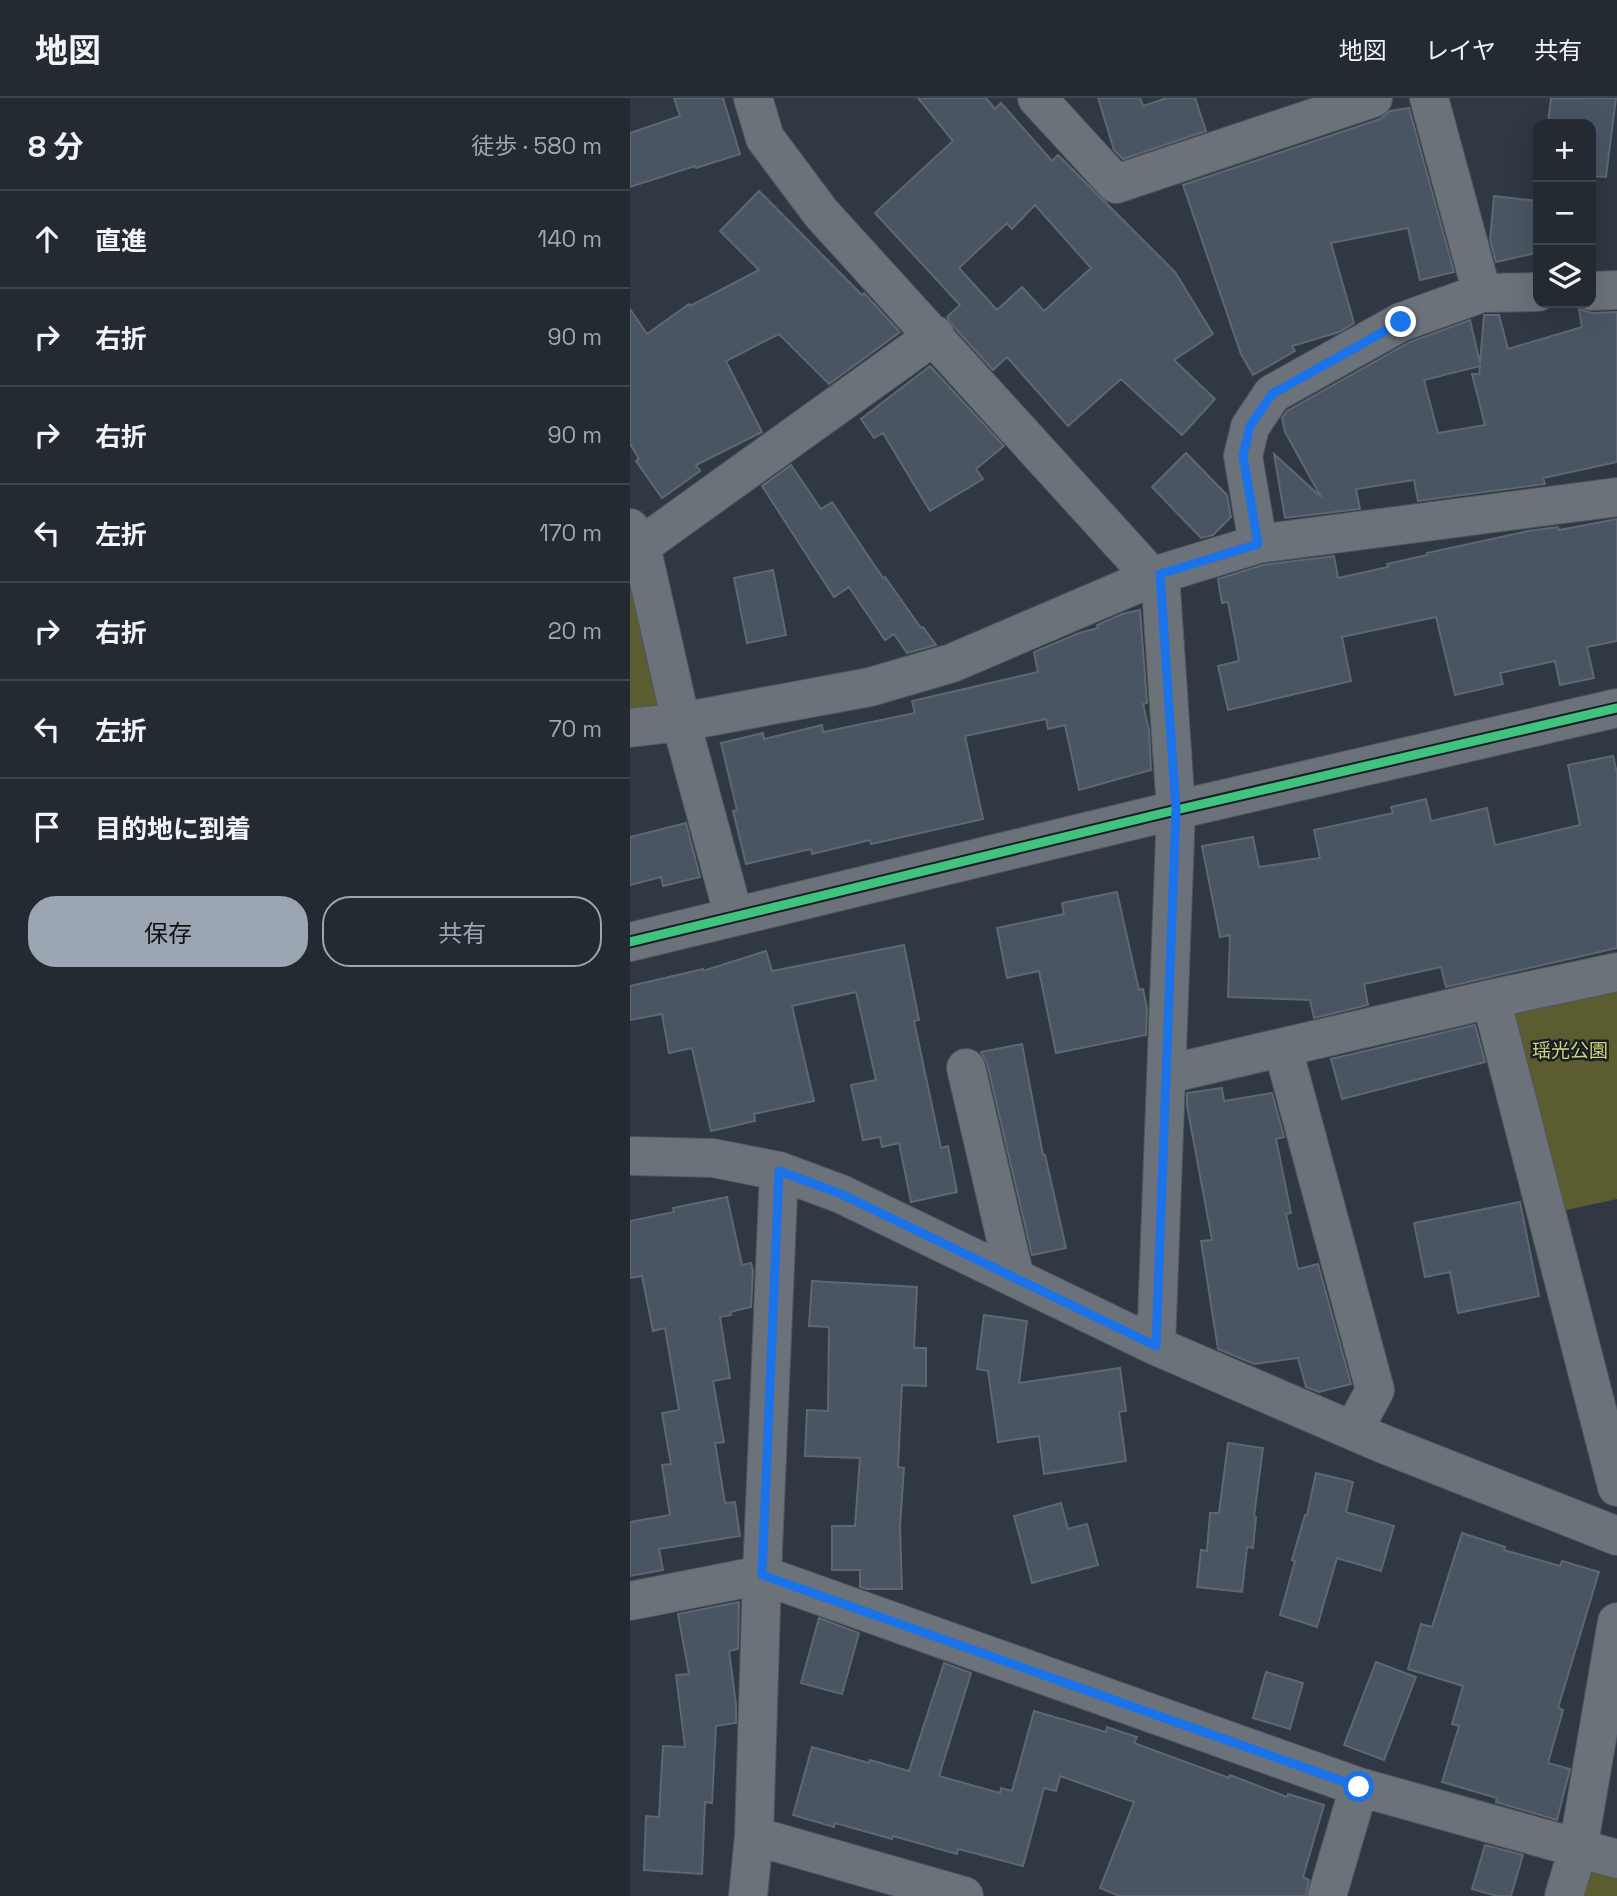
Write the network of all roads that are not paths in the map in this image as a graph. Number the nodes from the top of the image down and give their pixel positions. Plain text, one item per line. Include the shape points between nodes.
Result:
1 (753, 98) edge
2 (1037, 98) edge
3 (1373, 98) edge
4 (1429, 98) edge
5 (1617, 290) edge
6 (1596, 291) edge
7 (1533, 292) edge
8 (1482, 293) junction
9 (935, 335) junction
10 (1617, 497) edge
11 (635, 537) edge
12 (1258, 544) junction
13 (1156, 576) junction
14 (1617, 708) edge
15 (681, 722) junction
16 (630, 728) edge
17 (1176, 810) junction
18 (734, 917) junction
19 (630, 942) edge
20 (1617, 972) edge
21 (1491, 999) junction
22 (1283, 1049) junction
23 (966, 1068) dead end
24 (1168, 1074) junction
25 (630, 1156) edge
26 (779, 1171) junction
27 (1015, 1278) junction
28 (1156, 1346) junction
29 (1353, 1431) junction
30 (1617, 1487) edge
31 (1617, 1536) edge
32 (762, 1575) junction
33 (630, 1601) edge
34 (1617, 1622) edge
35 (1359, 1787) junction
36 (754, 1836) junction
37 (1578, 1849) junction
38 (1617, 1859) edge
39 (748, 1896) edge
40 (964, 1896) edge
41 (1327, 1896) edge
42 (1564, 1896) edge

1 - 9 street via 765,138 821,212
2 - 3 street via 1116,184
4 - 8 street
5 - 6 street
7 - 8 street
8 - 12 street via 1401,322 1272,394 1250,426 1243,456
9 - 11 street
9 - 13 street
10 - 12 street
11 - 15 street
12 - 13 street
13 - 15 street via 951,663 870,687
13 - 17 street
14 - 17 street
15 - 16 street
15 - 18 street
17 - 18 street
17 - 24 street
18 - 19 street
20 - 21 street
21 - 22 street
21 - 30 street
22 - 24 street
22 - 29 street via 1374,1390
23 - 27 street
24 - 28 street
25 - 26 street via 713,1158
26 - 27 street via 841,1194
26 - 32 street
27 - 28 street
28 - 29 street
29 - 31 street
32 - 33 street
32 - 35 street
32 - 36 street
34 - 37 street
35 - 37 street
35 - 41 street
36 - 39 street
36 - 40 street
37 - 38 street
37 - 42 street

